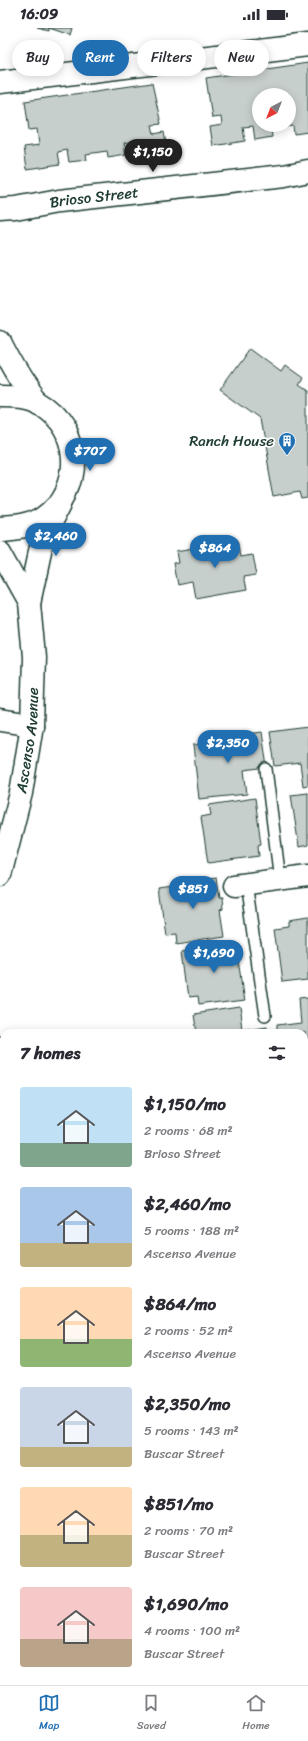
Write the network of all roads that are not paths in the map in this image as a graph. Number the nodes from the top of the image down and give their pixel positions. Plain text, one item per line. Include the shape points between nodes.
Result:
1 (308, 45) edge
2 (0, 82) edge
3 (308, 171) edge
4 (0, 210) edge
5 (0, 342) edge
6 (0, 396) edge
7 (38, 403) junction
8 (61, 503) junction
9 (0, 529) edge
10 (0, 551) edge
11 (28, 603) junction
12 (0, 720) edge
13 (32, 725) junction
14 (266, 769) dead end
15 (0, 875) edge
16 (308, 876) edge
17 (280, 880) junction
18 (240, 885) joint
19 (265, 1016) dead end

1 - 2 street
3 - 4 street, Brioso Street
5 - 7 street, Ascenso Avenue via 23,385
6 - 7 street, Ascenso Avenue via 16,396
7 - 8 street, Ascenso Avenue via 57,417 69,437 74,459 72,482
8 - 9 street, Ascenso Avenue via 44,519 23,528
8 - 11 street, Ascenso Avenue via 43,538
10 - 11 street, Ascenso Avenue
11 - 13 street, Ascenso Avenue via 34,657
12 - 13 street
13 - 15 street, Ascenso Avenue via 21,793
14 - 17 lane
16 - 17 street
17 - 18 street
18 - 19 lane

